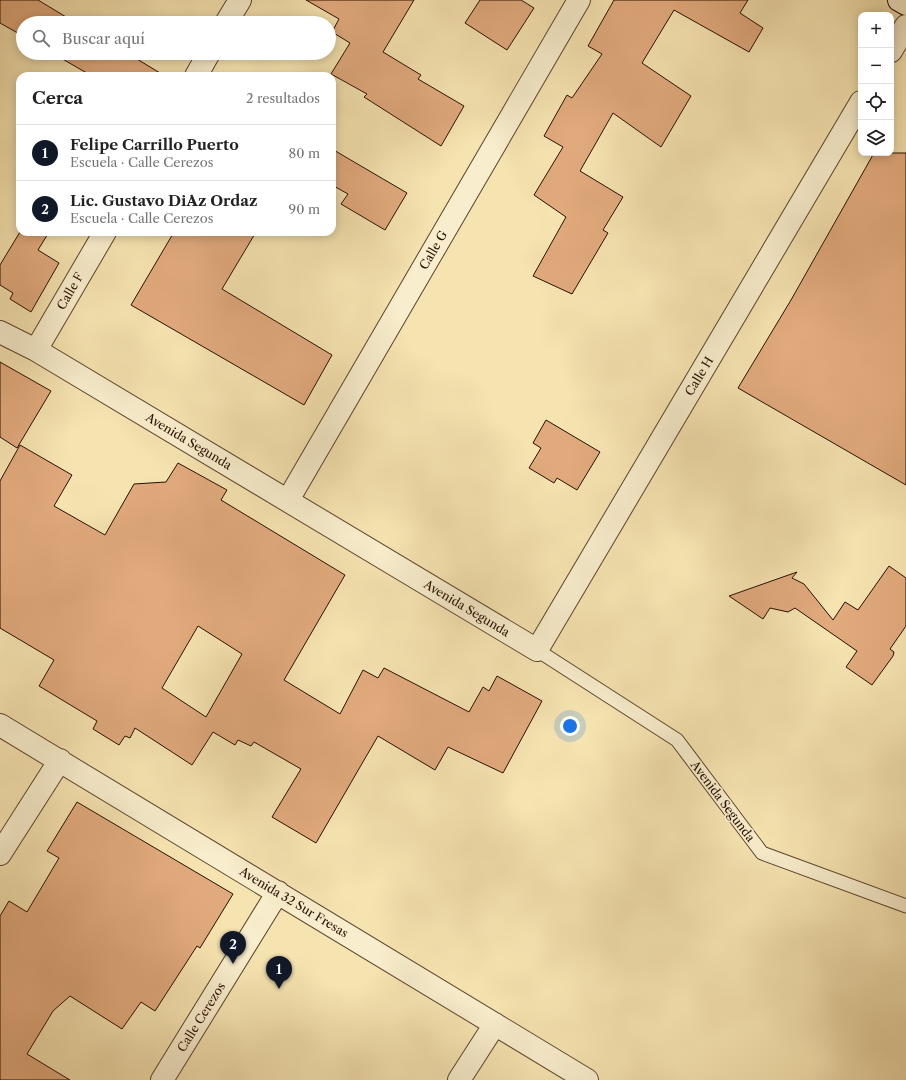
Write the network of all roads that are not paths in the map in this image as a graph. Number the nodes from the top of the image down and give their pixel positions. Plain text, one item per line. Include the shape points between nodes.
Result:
1 (240, 0) edge
2 (579, 0) edge
3 (899, 0) edge
4 (906, 4) edge
5 (230, 16) edge
6 (906, 26) edge
7 (893, 48) edge
8 (205, 60) edge
9 (198, 72) edge
10 (858, 107) edge
11 (103, 236) edge
12 (0, 332) edge
13 (36, 350) junction
14 (288, 500) junction
15 (537, 650) junction
16 (0, 725) edge
17 (60, 760) junction
18 (0, 854) edge
19 (278, 892) junction
20 (906, 906) edge
21 (495, 1024) junction
22 (162, 1080) edge
23 (459, 1080) edge
24 (587, 1080) edge

1 - 5 street
2 - 14 street, Calle G
3 - 4 street
6 - 7 street
8 - 9 street
10 - 15 street, Calle H
11 - 13 street, Calle F
12 - 13 street, Avenida Segunda
13 - 14 street, Avenida Segunda
14 - 15 street, Avenida Segunda
15 - 20 lane, Avenida Segunda via 677,740 762,853
16 - 17 street, Avenida 32 Sur Fresas
17 - 18 street
17 - 19 street, Avenida 32 Sur Fresas
19 - 21 street, Avenida 32 Sur Fresas
19 - 22 street, Calle Cerezos
21 - 23 street
21 - 24 street, Avenida 32 Sur Fresas

